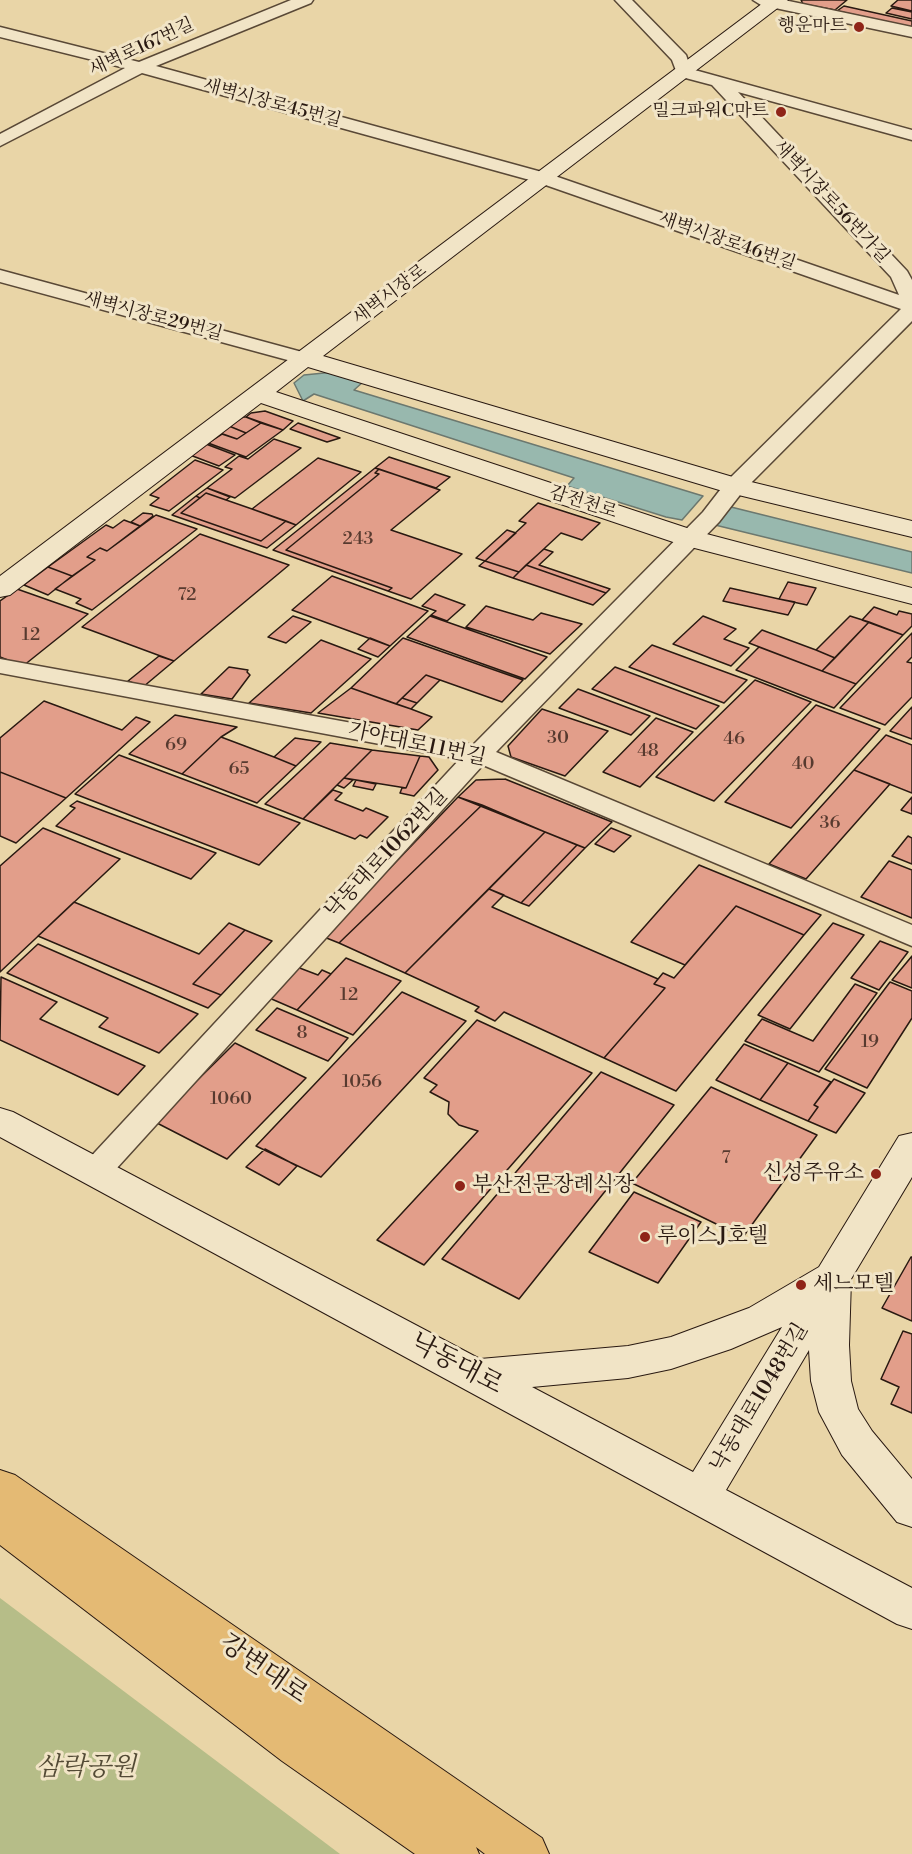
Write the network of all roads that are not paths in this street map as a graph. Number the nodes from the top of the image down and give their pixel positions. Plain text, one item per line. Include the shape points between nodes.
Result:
1 (305, 0) edge
2 (623, 0) edge
3 (771, 1) edge
4 (0, 32) edge
5 (912, 32) edge
6 (140, 68) junction
7 (684, 72) junction
8 (718, 81) junction
9 (912, 135) edge
10 (0, 141) edge
11 (543, 178) junction
12 (0, 276) edge
13 (912, 302) edge
14 (912, 308) edge
15 (306, 359) junction
16 (258, 394) junction
17 (735, 486) junction
18 (912, 530) edge
19 (689, 538) junction
20 (0, 589) edge
21 (912, 596) edge
22 (0, 666) edge
23 (479, 754) junction
24 (912, 936) edge
25 (0, 1121) edge
26 (912, 1146) edge
27 (95, 1172) junction
28 (833, 1276) junction
29 (476, 1376) junction
30 (0, 1488) edge
31 (701, 1496) junction
32 (912, 1509) edge
33 (0, 1521) edge
34 (912, 1610) edge
35 (455, 1854) edge
36 (525, 1854) edge

1 - 6 street, 새벽로167번길
2 - 7 street via 671,49
3 - 5 street
3 - 7 street, 새벽시장로
4 - 6 street, 새벽시장로45번길
6 - 10 street, 새벽로167번길
6 - 11 street, 새벽시장로45번길
7 - 8 street
7 - 11 street, 새벽시장로
8 - 9 street
8 - 13 street, 새벽시장로56번가길 via 900,275
11 - 14 street, 새벽시장로46번길
11 - 15 street, 새벽시장로
12 - 15 street, 새벽시장로29번길
14 - 17 street
15 - 16 street, 새벽시장로
15 - 17 street
16 - 19 street, 감전천로
16 - 20 street, 새벽시장로
17 - 18 street
17 - 19 street, 낙동대로1062번길
19 - 21 street, 감전천로
19 - 23 street, 낙동대로1062번길
22 - 23 street, 가야대로11번길
23 - 24 street, 가야대로11번길
23 - 27 street, 낙동대로1062번길
25 - 27 street, 낙동대로
26 - 28 street, 낙동대로1048번길
27 - 29 street, 낙동대로
28 - 29 street via 763,1319 671,1353 628,1362
28 - 31 street, 낙동대로1048번길
28 - 32 street via 829,1345 831,1381 839,1412 857,1443
29 - 31 street, 낙동대로
30 - 36 highway, 강변대로
31 - 34 street, 낙동대로
33 - 35 highway, 강변대로 via 298,1746

